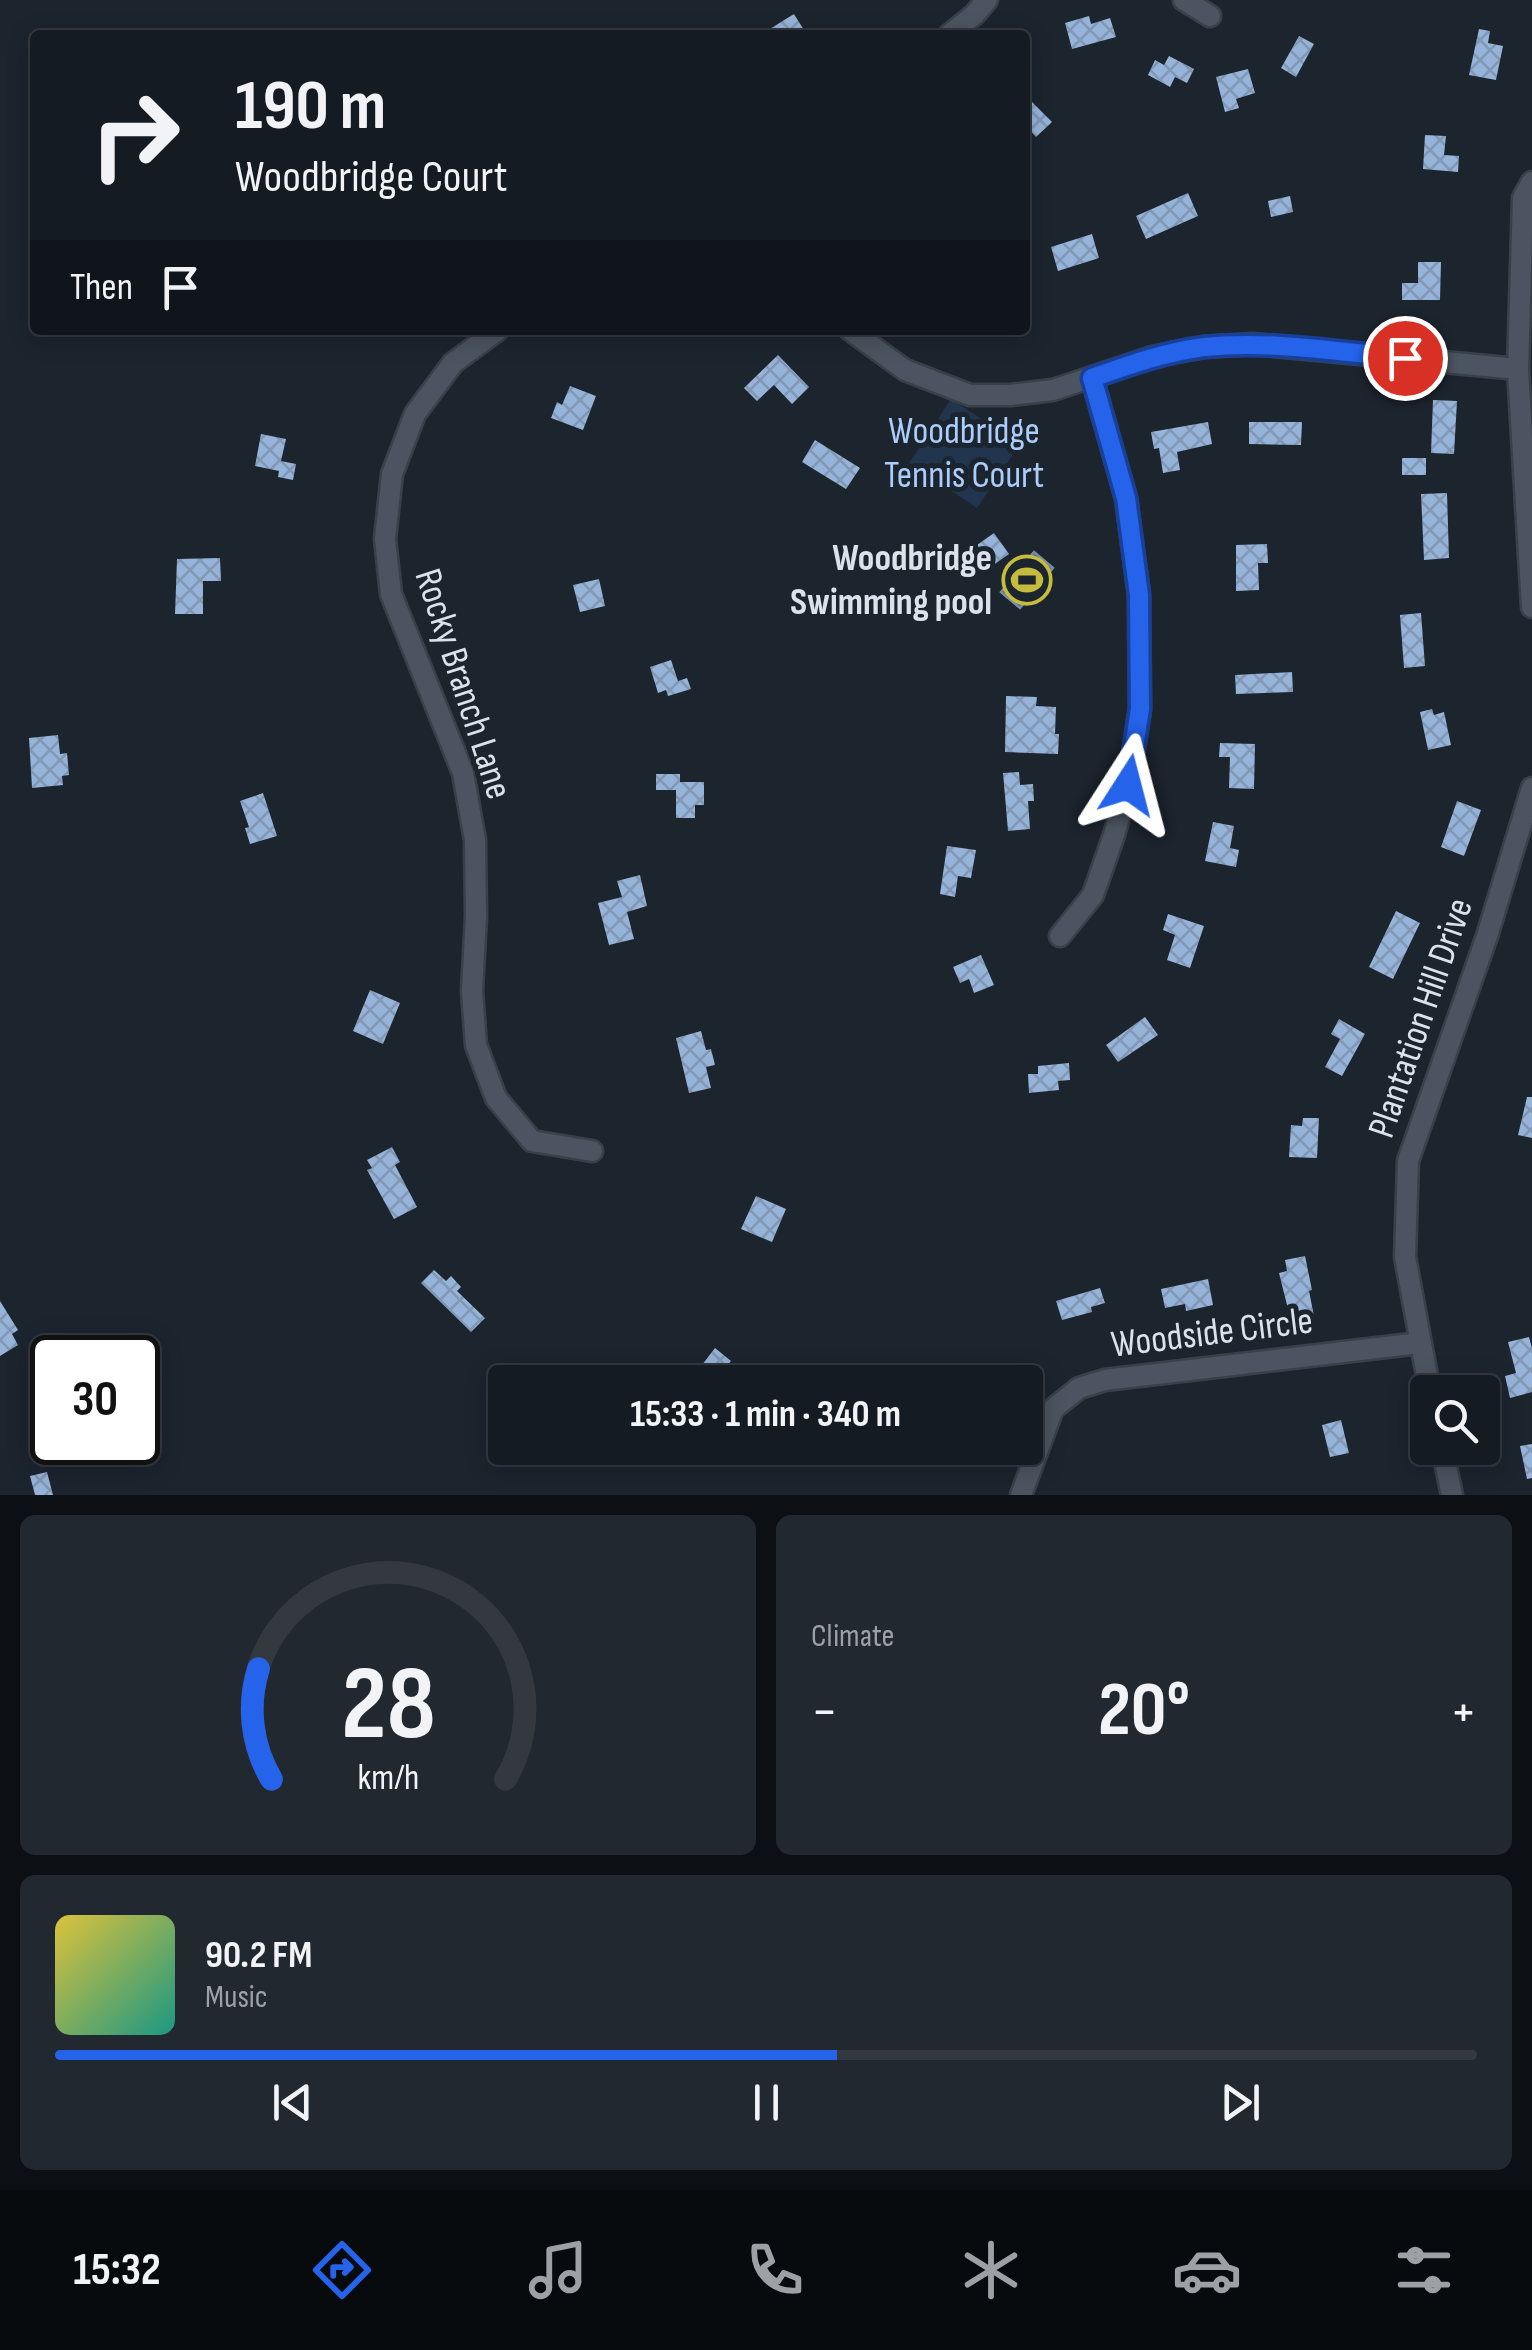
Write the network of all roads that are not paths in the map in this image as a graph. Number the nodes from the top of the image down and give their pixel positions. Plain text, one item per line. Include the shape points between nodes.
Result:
1 (986, 0) edge
2 (1184, 0) edge
3 (1210, 16) dead end
4 (955, 30) edge
5 (1532, 182) edge
6 (491, 335) edge
7 (857, 335) edge
8 (1518, 368) junction
9 (1092, 378) junction
10 (1532, 607) edge
11 (1532, 788) edge
12 (1060, 936) dead end
13 (592, 1151) dead end
14 (1420, 1344) junction
15 (1426, 1375) edge
16 (1446, 1465) edge
17 (1021, 1495) edge
18 (1452, 1495) edge

1 - 4 street
2 - 3 street
5 - 8 street via 1523,198
6 - 13 street, Rocky Branch Lane via 453,363 414,414 392,474 385,539 391,594 462,774 474,840 476,1045 496,1098 532,1141
7 - 9 street via 905,370 970,395 1053,390
8 - 9 street via 1253,344 1152,358
8 - 10 street
9 - 12 street via 1126,498 1139,595 1140,709 1128,785 1093,895
11 - 14 street, Plantation Hill Drive via 1408,1162 1405,1257
14 - 15 street, Plantation Hill Drive
14 - 17 street, Woodside Circle via 1079,1388 1053,1409
16 - 18 street

